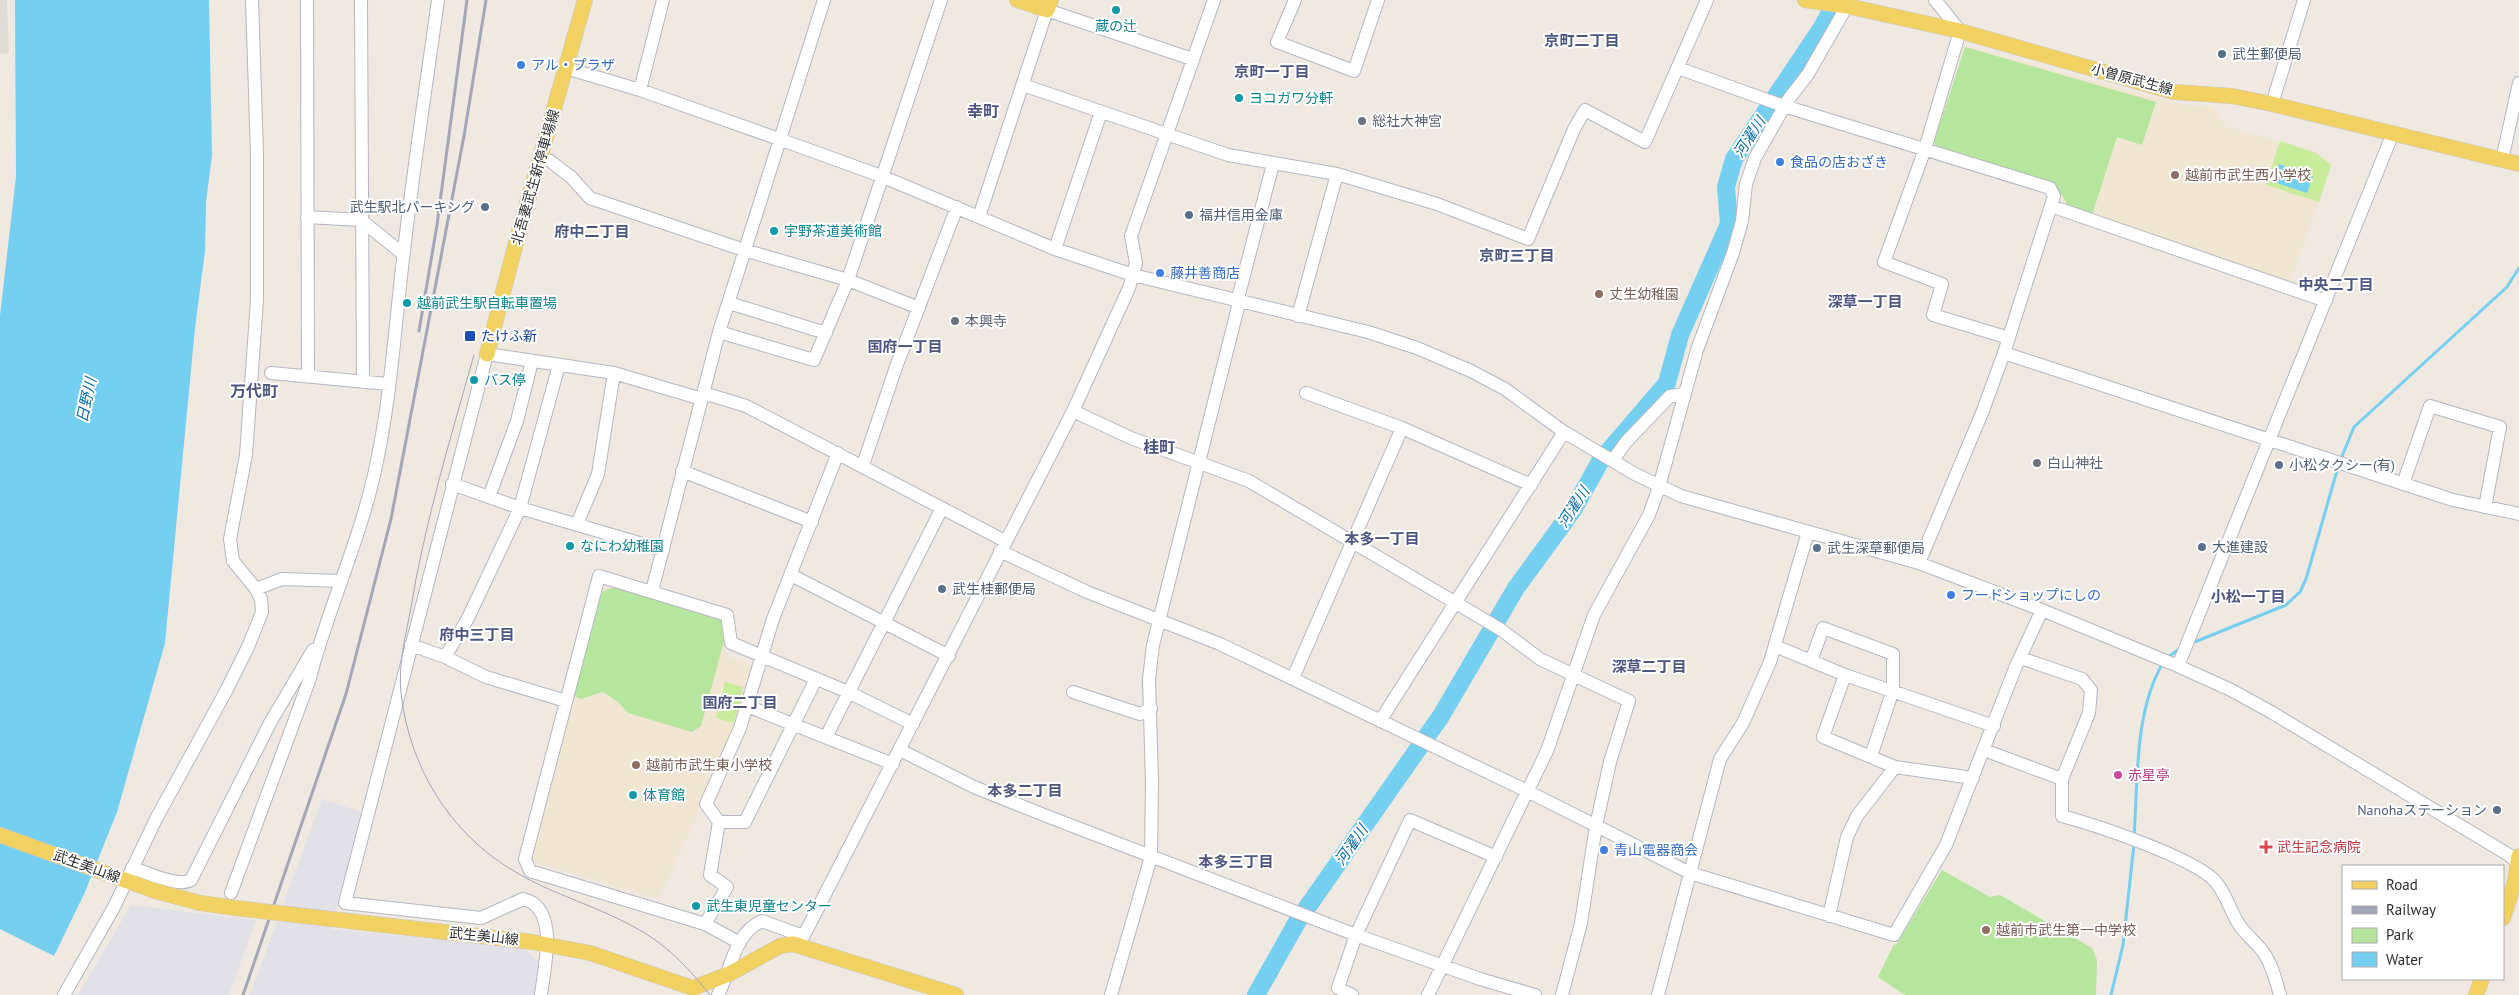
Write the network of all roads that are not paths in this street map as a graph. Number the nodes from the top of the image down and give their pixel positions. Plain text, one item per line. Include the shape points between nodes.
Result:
1 (252, 0) edge
2 (307, 0) edge
3 (361, 0) edge
4 (438, 0) edge
5 (585, 0) edge
6 (663, 0) edge
7 (824, 0) edge
8 (941, 0) edge
9 (1017, 0) edge
10 (1214, 0) edge
11 (1294, 0) edge
12 (1378, 0) edge
13 (1707, 0) edge
14 (1805, 0) edge
15 (1935, 0) edge
16 (2304, 0) edge
17 (1049, 5) edge
18 (1847, 5) edge
19 (1960, 31) junction
20 (1192, 59) junction
21 (566, 68) junction
22 (1678, 68) junction
23 (2519, 83) edge
24 (1023, 84) junction
25 (640, 90) junction
26 (2272, 104) junction
27 (1784, 106) junction
28 (1101, 112) junction
29 (2393, 133) junction
30 (1165, 135) junction
31 (779, 139) junction
32 (1925, 150) junction
33 (540, 156) junction
34 (2502, 160) junction
35 (1273, 164) junction
36 (2519, 164) edge
37 (1337, 174) junction
38 (881, 176) junction
39 (2051, 206) junction
40 (957, 208) junction
41 (979, 216) junction
42 (307, 217) junction
43 (361, 220) junction
44 (1055, 249) junction
45 (744, 250) junction
46 (403, 254) junction
47 (1133, 275) junction
48 (848, 280) junction
49 (2326, 301) junction
50 (1238, 302) junction
51 (729, 303) junction
52 (919, 308) junction
53 (1298, 316) junction
54 (719, 332) junction
55 (826, 333) junction
56 (2009, 338) junction
57 (487, 354) junction
58 (2004, 354) junction
59 (532, 361) junction
60 (559, 365) junction
61 (271, 373) dead end
62 (614, 373) junction
63 (308, 376) junction
64 (363, 382) junction
65 (388, 384) junction
66 (1306, 393) dead end
67 (1684, 394) junction
68 (701, 398) junction
69 (1073, 411) junction
70 (1402, 428) junction
71 (1564, 432) junction
72 (2270, 440) junction
73 (838, 453) junction
74 (1613, 460) junction
75 (1199, 463) junction
76 (863, 465) junction
77 (682, 471) junction
78 (452, 484) junction
79 (2403, 484) junction
80 (1531, 485) junction
81 (1659, 487) junction
82 (489, 497) junction
83 (2484, 506) junction
84 (520, 508) junction
85 (942, 508) junction
86 (2519, 514) edge
87 (812, 522) junction
88 (576, 524) junction
89 (1808, 532) junction
90 (1351, 542) junction
91 (1003, 546) junction
92 (663, 550) junction
93 (1919, 563) junction
94 (791, 575) junction
95 (341, 581) junction
96 (256, 589) junction
97 (652, 591) junction
98 (1456, 603) junction
99 (2042, 610) junction
100 (1159, 621) junction
101 (883, 622) junction
102 (411, 645) junction
103 (1775, 646) junction
104 (317, 651) junction
105 (762, 655) junction
106 (949, 656) junction
107 (445, 657) junction
108 (2021, 658) junction
109 (1811, 661) junction
110 (2178, 666) junction
111 (1574, 675) junction
112 (1844, 675) junction
113 (1293, 678) junction
114 (816, 679) junction
115 (1893, 690) junction
116 (848, 692) junction
117 (1073, 692) dead end
118 (566, 701) junction
119 (747, 706) junction
120 (1151, 709) junction
121 (1380, 721) junction
122 (913, 724) junction
123 (794, 725) junction
124 (1994, 726) junction
125 (826, 738) junction
126 (900, 750) junction
127 (1984, 750) junction
128 (1871, 756) junction
129 (893, 764) junction
130 (1895, 767) junction
131 (1973, 778) junction
132 (2062, 779) junction
133 (1527, 791) junction
134 (260, 816) junction
135 (719, 822) junction
136 (1596, 826) junction
137 (264, 829) dead end
138 (0, 835) edge
139 (1151, 857) junction
140 (1496, 857) junction
141 (2518, 861) edge
142 (1690, 873) junction
143 (124, 874) junction
144 (231, 893) dead end
145 (2504, 915) edge
146 (1829, 916) junction
147 (705, 924) junction
148 (1356, 935) junction
149 (801, 941) junction
150 (539, 942) junction
151 (740, 943) junction
152 (1442, 964) junction
153 (729, 974) junction
154 (2482, 980) edge
155 (696, 991) edge
156 (64, 995) edge
157 (541, 995) edge
158 (718, 995) edge
159 (956, 995) edge
160 (1111, 995) edge
161 (1352, 995) edge
162 (1428, 995) edge
163 (1535, 995) edge
164 (1562, 995) edge
165 (1658, 995) edge
166 (2280, 995) edge
167 (2476, 995) edge

1 - 96 street via 257,300 246,455 230,539 233,561
2 - 42 street
3 - 43 street
4 - 46 street
5 - 21 main road, 北吾妻武生新停車場線
6 - 25 street
7 - 31 street
8 - 38 street
9 - 17 main road
10 - 20 street
11 - 12 street via 1276,42 1354,71
13 - 22 street
14 - 18 main road, 小曽原武生線
15 - 19 street
16 - 26 street
17 - 20 street
17 - 24 street
18 - 19 main road, 小曽原武生線
18 - 27 street via 1808,74
19 - 26 main road, 小曽原武生線 via 2174,92 2232,96
19 - 32 street
20 - 30 street
21 - 25 street
21 - 33 main road, 北吾妻武生新停車場線
22 - 27 street
22 - 37 street via 1645,142 1585,110 1528,239 1437,204
23 - 34 street
24 - 28 street
24 - 41 street
25 - 31 street
26 - 29 main road, 小曽原武生線
27 - 32 street
27 - 67 street via 1755,158 1746,184 1742,221 1733,253
28 - 30 street
28 - 44 street
29 - 34 main road, 小曽原武生線
29 - 49 street
30 - 35 street via 1228,155
30 - 47 street via 1131,236 1136,263
31 - 38 street
31 - 45 street
32 - 39 street via 2050,188 2054,196
32 - 56 street via 1884,262 1942,284 1933,315
33 - 45 street via 571,177 590,198
33 - 57 main road, 北吾妻武生新停車場線
34 - 36 main road, 小曽原武生線
35 - 37 street
35 - 50 street
37 - 53 street
38 - 40 street
38 - 48 street
39 - 49 street
39 - 56 street
40 - 41 street
40 - 52 street
41 - 44 street
42 - 43 street
42 - 63 street
43 - 46 street
43 - 64 street
44 - 47 street
45 - 48 street
45 - 51 street
46 - 65 street
47 - 50 street
47 - 69 street
48 - 52 street
48 - 55 street
49 - 72 street
50 - 53 street
50 - 75 street
51 - 54 street
51 - 55 street
52 - 76 street
53 - 71 street via 1393,340 1471,371 1505,389
54 - 55 street via 814,360
54 - 68 street
56 - 58 street
57 - 59 street
57 - 78 street
58 - 72 street
58 - 93 street
59 - 60 street
59 - 82 street via 517,421
60 - 62 street
60 - 84 street
61 - 63 street
62 - 68 street
62 - 88 street via 598,474
63 - 64 street
64 - 65 street
65 - 95 street via 377,464
66 - 70 street
67 - 74 street via 1670,396
67 - 81 street
68 - 73 street via 710,395 746,406
68 - 77 street
69 - 75 street via 1131,438
69 - 91 street
70 - 80 street
70 - 90 street
71 - 74 street
71 - 80 street
72 - 79 street
72 - 110 street
73 - 76 street
73 - 87 street
74 - 81 street
75 - 90 street via 1249,481
75 - 100 street
76 - 85 street
77 - 87 street
77 - 92 street
78 - 82 street
78 - 102 street
79 - 83 street
79 - 83 street via 2430,406 2500,427
80 - 98 street
81 - 89 street
81 - 111 street via 1649,514 1594,615
82 - 84 street
83 - 86 street
84 - 88 street
84 - 107 street via 468,618
85 - 91 street
85 - 101 street
87 - 94 street
88 - 92 street
89 - 93 street
89 - 103 street
90 - 98 street
90 - 113 street
91 - 100 street via 1087,592
91 - 106 street
92 - 97 street
93 - 99 street
94 - 101 street
94 - 105 street
95 - 96 street via 282,579
95 - 104 street
96 - 143 street via 262,612 256,630
97 - 105 street via 727,614 730,643
97 - 118 street via 599,576
98 - 111 street via 1500,629 1540,659
98 - 121 street
99 - 108 street
99 - 110 street
100 - 113 street
100 - 120 street via 1149,679
101 - 106 street
101 - 116 street
102 - 107 street
102 - 150 street via 345,903 482,918 523,899 536,904 546,921
103 - 109 street
103 - 142 street via 1743,723 1720,758
104 - 134 street
104 - 143 street via 312,650 278,708 190,880 177,883
105 - 114 street
105 - 119 street
106 - 122 street
107 - 118 street via 486,677
108 - 124 street
108 - 132 street via 2082,679 2091,690 2089,713
109 - 112 street
109 - 115 street via 1822,628 1893,654
110 - 141 street via 2271,712
111 - 133 street via 1547,751
111 - 136 street via 1629,701 1610,762
112 - 115 street
112 - 128 street via 1823,737
113 - 121 street
114 - 116 street
114 - 123 street
115 - 124 street
115 - 128 street
116 - 122 street
116 - 125 street
117 - 120 street via 1140,714
118 - 147 street via 525,859 530,871
119 - 123 street
119 - 135 street via 706,804
120 - 139 street
121 - 133 street
122 - 126 street
123 - 125 street
123 - 135 street via 745,822
124 - 127 street
125 - 129 street
126 - 129 street
126 - 139 street via 974,787
127 - 131 street
127 - 132 street
128 - 130 street
129 - 149 street
130 - 131 street
130 - 146 street via 1857,816 1847,837
131 - 146 street via 1946,845 1894,935
132 - 166 street via 2062,816 2125,837 2201,870 2215,880 2236,920 2263,951
133 - 136 street
133 - 140 street
134 - 137 street
134 - 144 street
135 - 147 street via 710,875 727,887
136 - 142 street
136 - 164 street via 1581,923
138 - 143 main road, 武生美山線
139 - 148 street
139 - 160 street
140 - 148 street via 1410,820
140 - 152 street
141 - 145 main road
142 - 146 street
142 - 165 street
143 - 150 main road, 武生美山線, bridge via 155,891 200,903
143 - 156 street
147 - 151 street
148 - 152 street
148 - 161 street via 1338,988
149 - 151 street via 762,921 752,925
149 - 153 main road, 武生美山線 via 780,946
149 - 159 main road, 武生美山線
150 - 155 main road, 武生美山線 via 628,964
150 - 157 street
151 - 153 street via 730,962
152 - 162 street
152 - 163 street via 1500,986
153 - 155 main road, 武生美山線
153 - 158 street
154 - 167 main road

